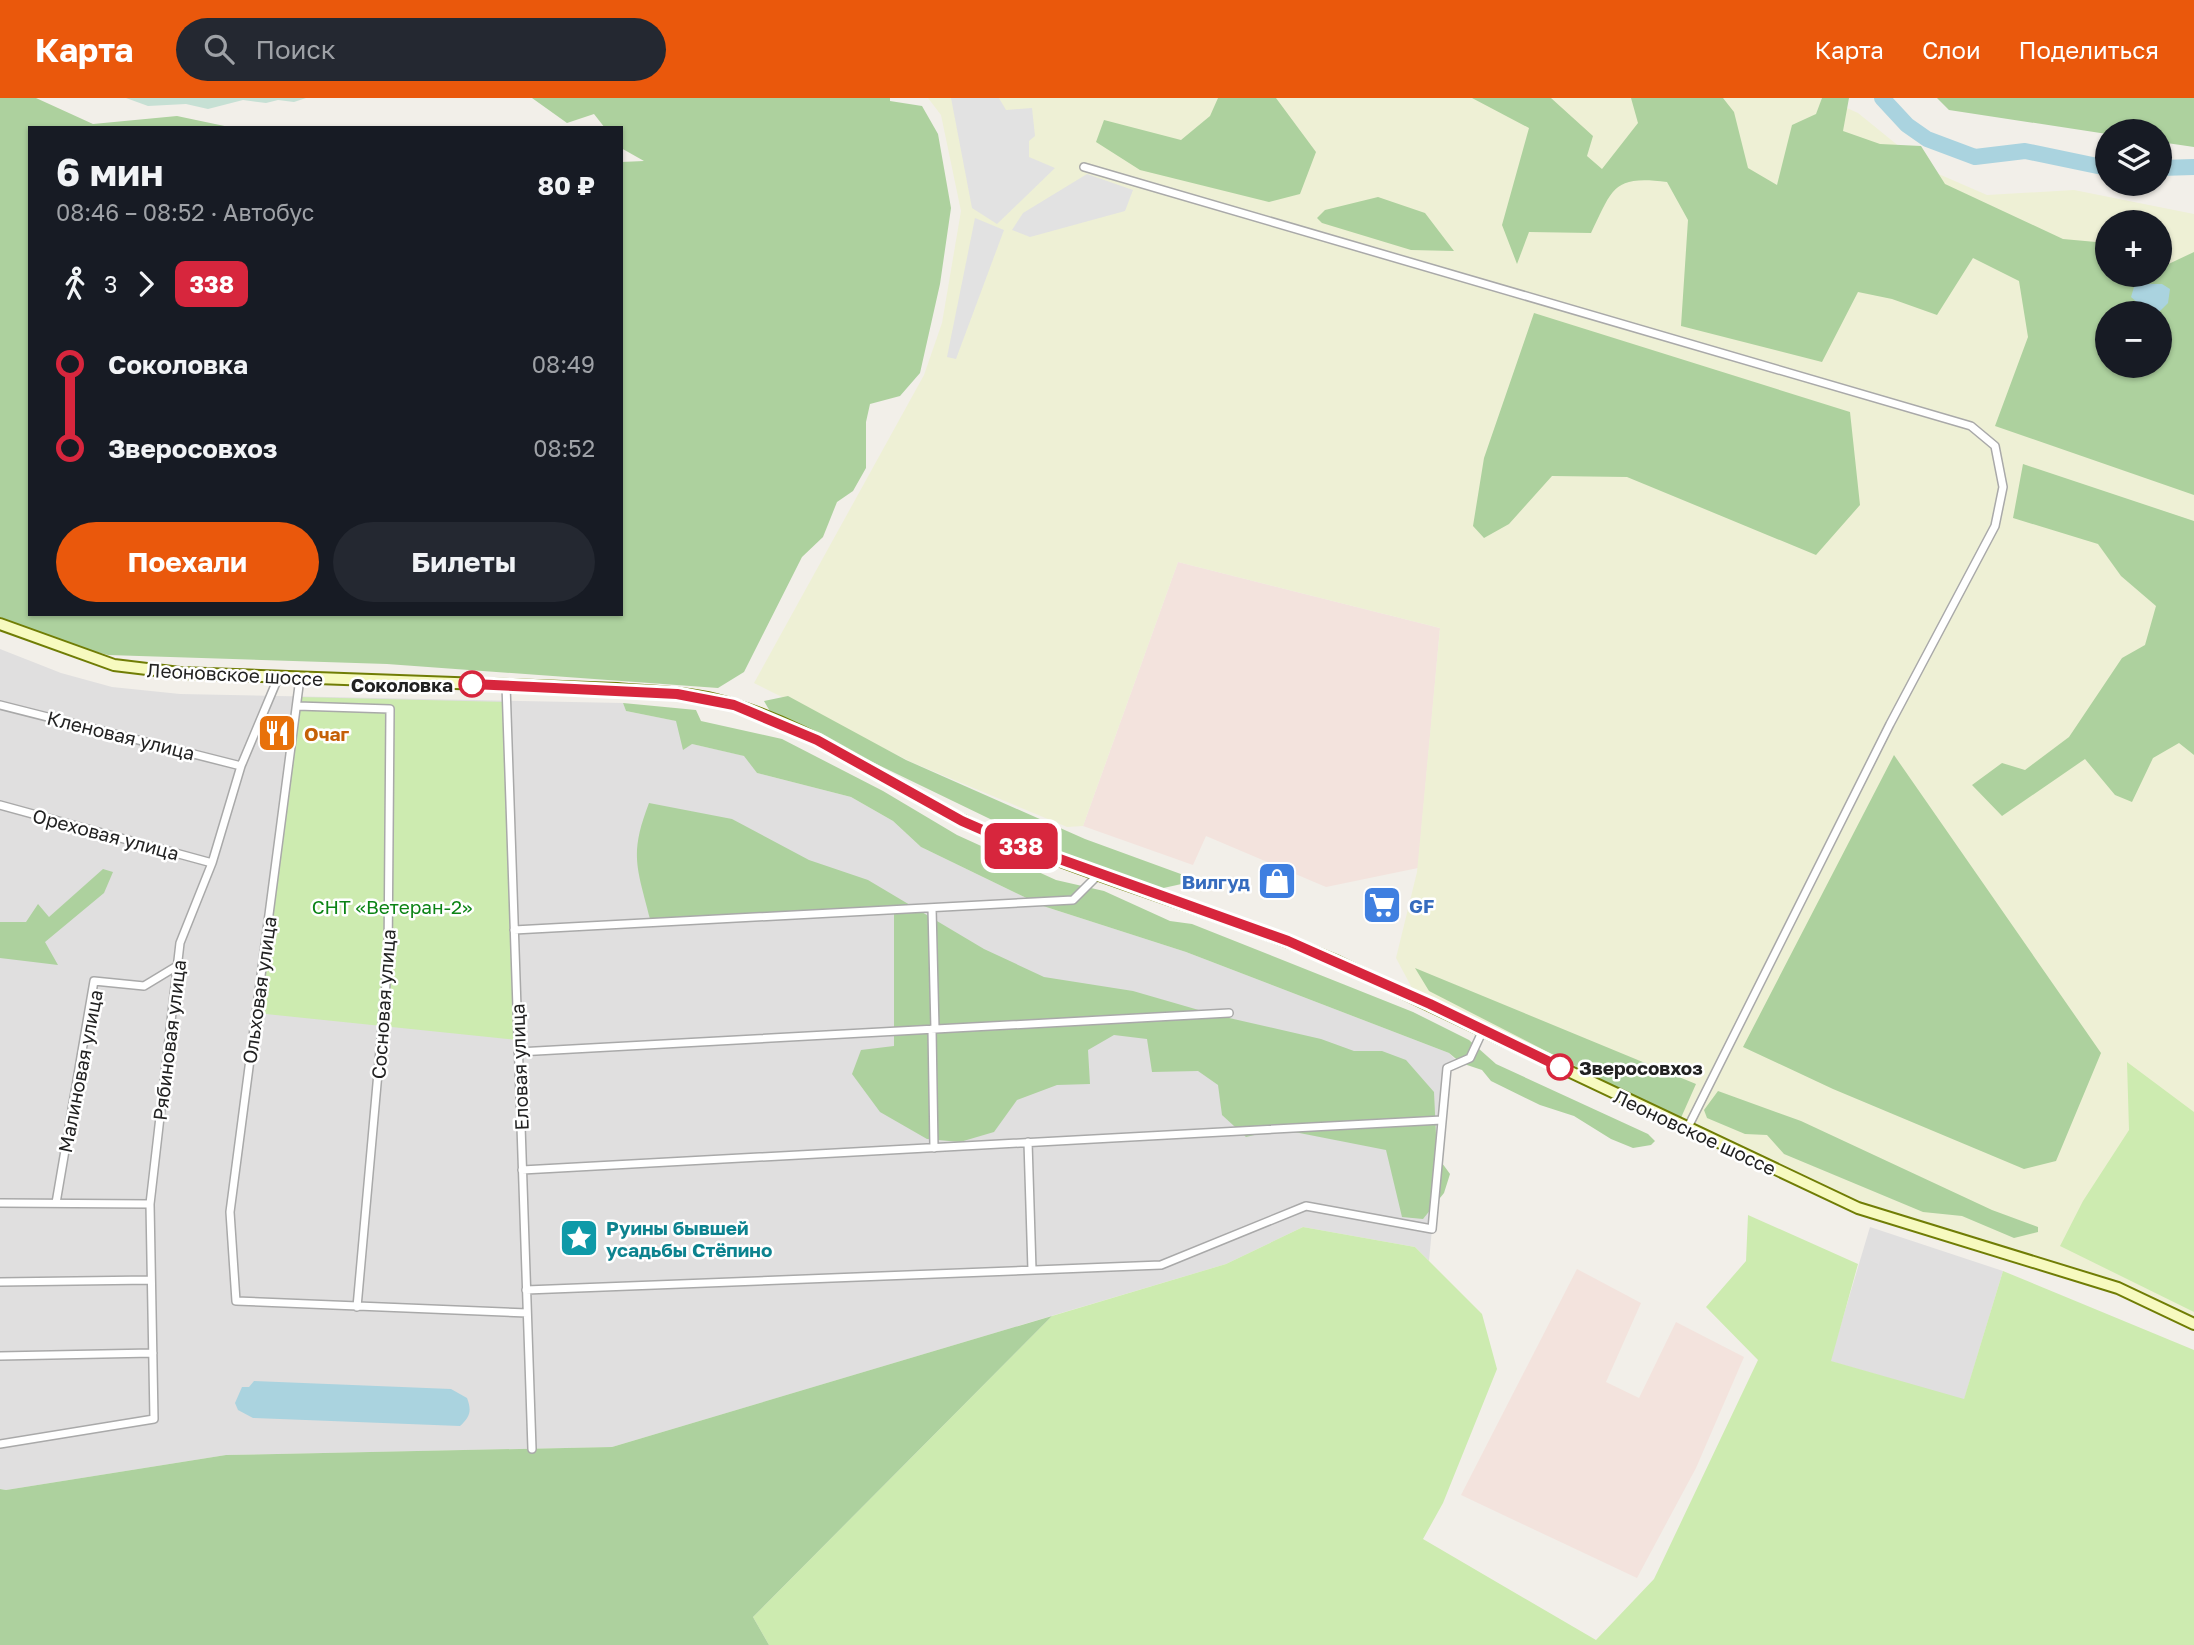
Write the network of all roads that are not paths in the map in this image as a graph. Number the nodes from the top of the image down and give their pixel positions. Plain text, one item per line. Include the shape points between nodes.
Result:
1 (1084, 167) dead end
2 (0, 624) edge
3 (278, 678) junction
4 (300, 678) junction
5 (506, 685) junction
6 (0, 705) edge
7 (297, 706) junction
8 (242, 766) junction
9 (0, 805) edge
10 (212, 863) junction
11 (1098, 875) junction
12 (932, 908) junction
13 (514, 930) junction
14 (177, 966) junction
15 (1229, 1013) dead end
16 (933, 1029) junction
17 (1483, 1030) junction
18 (518, 1052) junction
19 (1442, 1120) junction
20 (1687, 1129) junction
21 (1028, 1142) junction
22 (934, 1147) junction
23 (522, 1170) junction
24 (0, 1203) edge
25 (56, 1203) junction
26 (150, 1204) junction
27 (1032, 1270) junction
28 (151, 1280) junction
29 (0, 1282) edge
30 (526, 1290) junction
31 (358, 1307) junction
32 (527, 1313) junction
33 (2194, 1324) edge
34 (153, 1353) junction
35 (0, 1356) edge
36 (0, 1444) edge
37 (532, 1449) dead end

1 - 20 street via 1970,426 1995,446 2003,487 1995,526
2 - 3 main road, Леоновское шоссе via 114,665
3 - 4 main road, Леоновское шоссе
3 - 8 street, Рябиновая улица
4 - 5 main road, Леоновское шоссе
4 - 7 street, Ольховая улица
5 - 11 main road, Леоновское шоссе via 677,694 734,705 817,740 962,821
5 - 13 street, Еловая улица
6 - 8 street, Кленовая улица
7 - 31 street, Сосновая улица via 390,709 388,961
7 - 31 street, Ольховая улица via 230,1212 236,1301
8 - 10 street, Рябиновая улица
9 - 10 street, Ореховая улица
10 - 14 street, Рябиновая улица via 180,943
11 - 12 street via 1073,900
11 - 17 main road, Леоновское шоссе via 1288,941
12 - 13 street
12 - 16 street
13 - 18 street, Еловая улица
14 - 25 street, Малиновая улица via 144,986 94,981
14 - 26 street, Рябиновая улица
15 - 16 street
16 - 18 street
16 - 22 street
17 - 19 street via 1470,1058 1447,1068
17 - 20 main road, Леоновское шоссе
18 - 23 street, Еловая улица
19 - 21 street
19 - 27 street via 1432,1229 1306,1206 1161,1265
20 - 33 main road, Леоновское шоссе via 1858,1208 2118,1288
21 - 22 street
21 - 27 street
22 - 23 street
23 - 30 street, Еловая улица
24 - 25 street
25 - 26 street
26 - 28 street, Рябиновая улица
27 - 30 street
28 - 29 street
28 - 34 street, Рябиновая улица
30 - 32 street, Еловая улица
31 - 32 street
32 - 37 street, Еловая улица
34 - 35 street
34 - 36 street, Рябиновая улица via 154,1419

